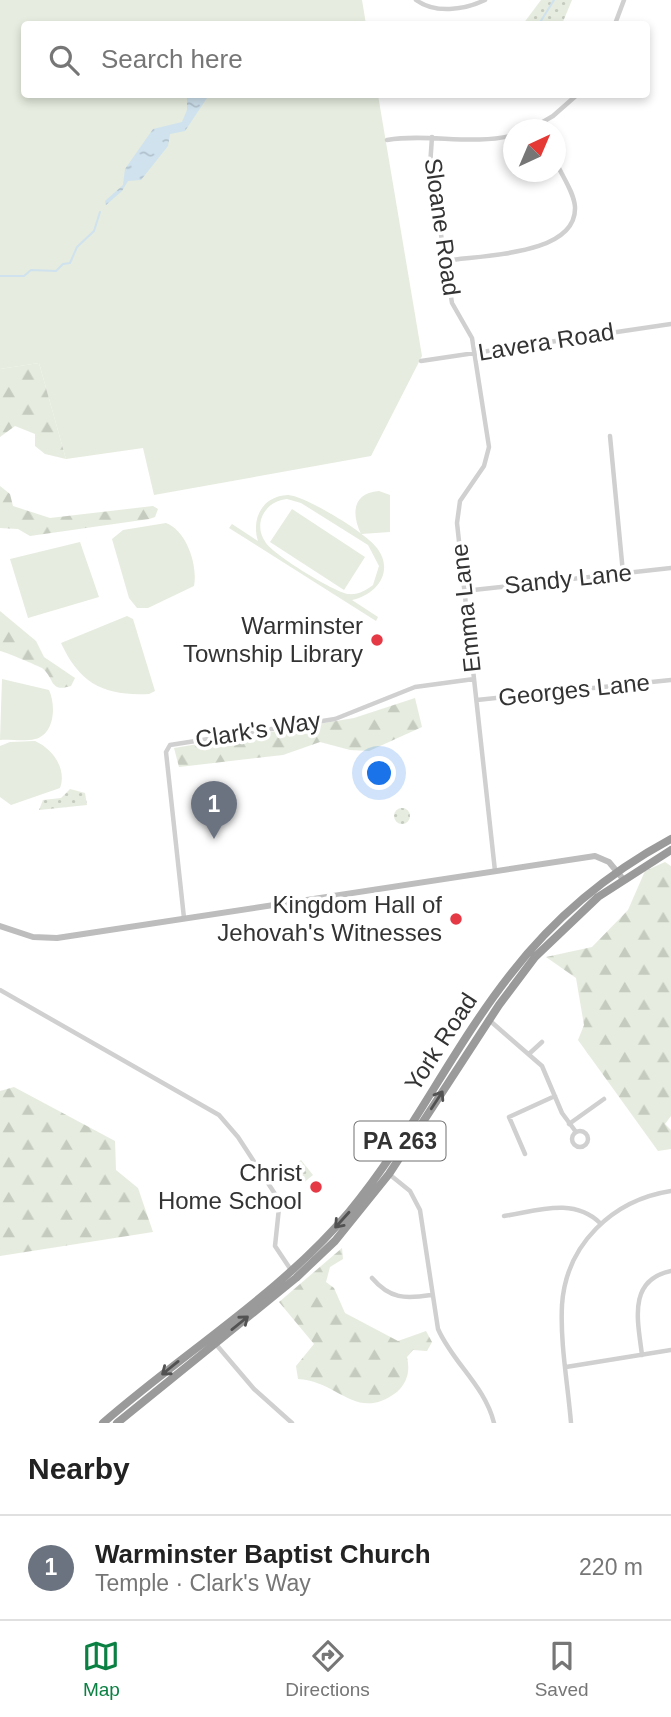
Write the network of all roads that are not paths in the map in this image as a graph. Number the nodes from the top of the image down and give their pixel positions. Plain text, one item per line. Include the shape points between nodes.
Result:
1 (416, 0) edge
2 (485, 0) edge
3 (624, 0) edge
4 (616, 21) edge
5 (574, 98) edge
6 (550, 119) edge
7 (432, 137) junction
8 (503, 137) edge
9 (387, 140) dead end
10 (565, 182) edge
11 (445, 261) junction
12 (671, 324) edge
13 (475, 353) junction
14 (421, 361) dead end
15 (610, 436) dead end
16 (671, 568) edge
17 (624, 573) junction
18 (464, 591) junction
19 (474, 679) junction
20 (671, 680) edge
21 (477, 701) junction
22 (671, 839) edge
23 (671, 850) edge
24 (495, 871) junction
25 (620, 876) junction
26 (184, 919) junction
27 (0, 926) edge
28 (0, 990) edge
29 (486, 1017) junction
30 (542, 1042) dead end
31 (530, 1053) junction
32 (555, 1096) junction
33 (604, 1100) dead end
34 (569, 1124) junction
35 (576, 1132) dead end
36 (526, 1154) dead end
37 (389, 1174) junction
38 (671, 1191) edge
39 (503, 1216) dead end
40 (600, 1223) junction
41 (291, 1270) junction
42 (671, 1270) edge
43 (372, 1278) dead end
44 (431, 1295) junction
45 (212, 1340) junction
46 (671, 1350) edge
47 (642, 1355) junction
48 (566, 1367) junction
49 (103, 1423) edge
50 (117, 1423) edge
51 (292, 1423) edge
52 (494, 1423) edge
53 (571, 1423) edge

1 - 2 street via 443,9
3 - 4 street
5 - 6 street
7 - 8 street
7 - 9 street
7 - 11 street, Sloane Road via 430,166
10 - 11 street via 575,208 572,223 560,238 542,246
11 - 13 street, Sloane Road via 452,303 472,338
12 - 13 street, Lavera Road
13 - 14 street, Lavera Road
13 - 18 street, Emma Lane via 489,447 484,466 458,510
15 - 17 street
16 - 17 street, Sandy Lane
17 - 18 street, Sandy Lane
18 - 19 street, Emma Lane
19 - 21 street, Emma Lane
19 - 26 street, Clark's Way via 415,687 335,719 170,745 166,752
20 - 21 street, Georges Lane
21 - 24 street, Emma Lane
22 - 25 highway, York Road / PA 263
23 - 25 highway, York Road / PA 263
24 - 25 street via 595,856 605,859
24 - 26 street
25 - 29 highway, York Road / PA 263 via 547,932 510,975
26 - 27 street via 52,939
28 - 41 street via 219,1115 277,1197 276,1251
29 - 31 street
37 -> 29 highway, York Road / PA 263
29 -> 41 highway, York Road / PA 263 via 369,1186
30 - 31 street
31 - 32 street via 542,1066
32 - 34 street
32 - 36 street via 509,1117
33 - 34 street
34 - 35 street
37 - 44 street via 417,1203
45 -> 37 highway, York Road / PA 263 via 328,1248
38 - 40 street via 634,1201
39 - 40 street via 569,1207 584,1210
40 - 48 street via 571,1266 562,1309
41 - 45 highway, York Road / PA 263
42 - 47 street via 651,1279 638,1298
43 - 44 street via 397,1297
44 - 52 street via 441,1335 482,1393
45 -> 49 highway, York Road / PA 263
45 - 50 highway, York Road / PA 263
45 - 51 street
46 - 47 street
47 - 48 street
48 - 53 street

